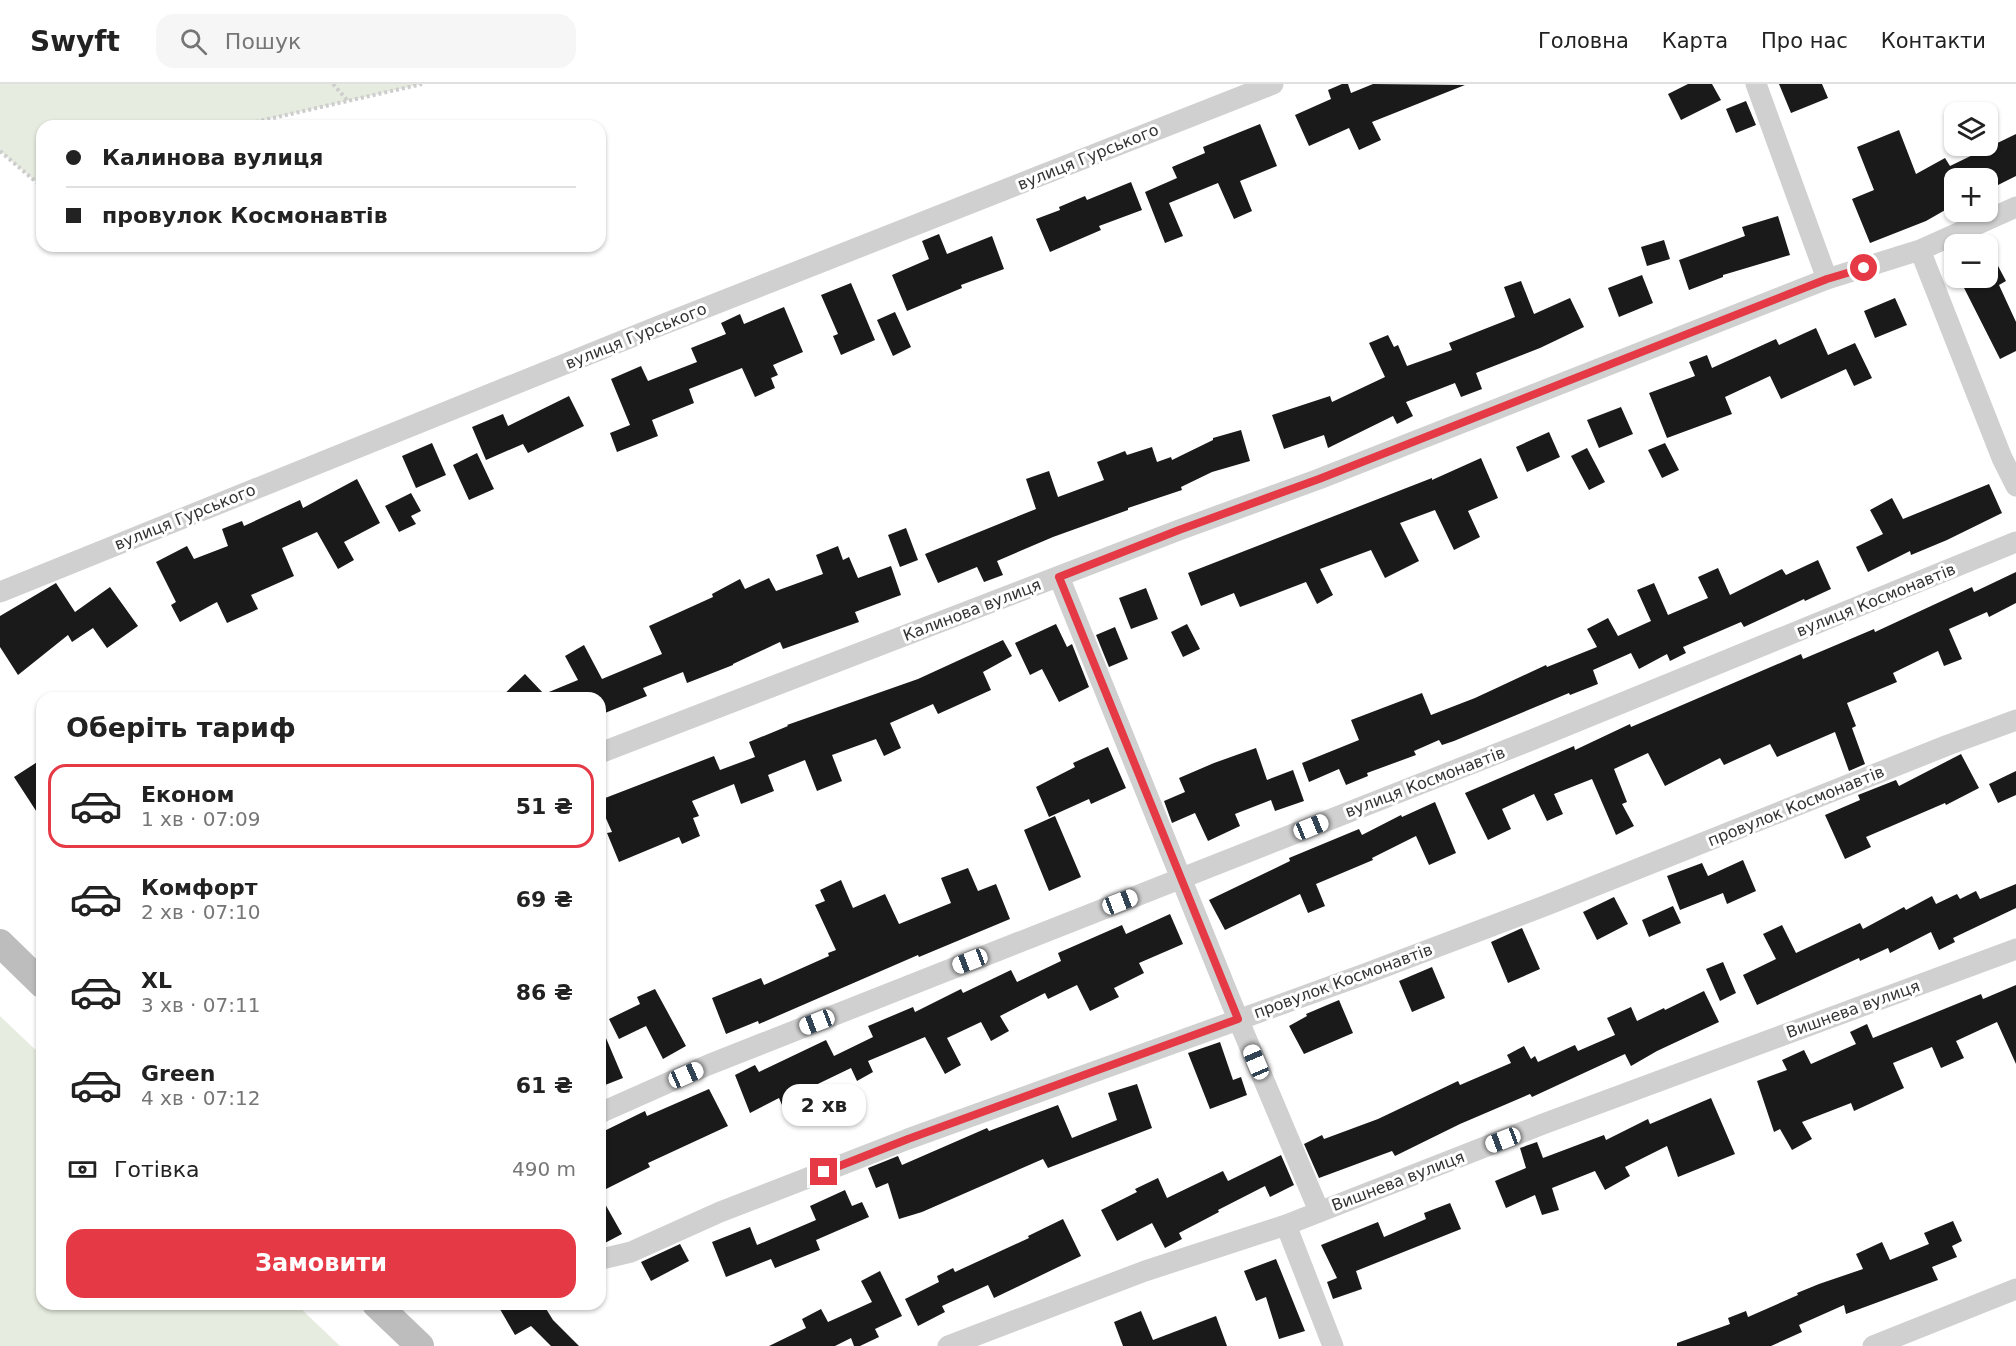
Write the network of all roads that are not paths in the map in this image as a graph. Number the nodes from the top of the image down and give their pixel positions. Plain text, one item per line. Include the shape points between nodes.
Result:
1 (1273, 84) edge
2 (1756, 84) edge
3 (2016, 207) edge
4 (1920, 250) junction
5 (1827, 279) junction
6 (2016, 486) edge
7 (2016, 542) edge
8 (1059, 577) junction
9 (0, 592) edge
10 (2016, 720) edge
11 (606, 751) edge
12 (1182, 878) junction
13 (0, 943) edge
14 (2016, 949) edge
15 (36, 978) edge
16 (1238, 1019) junction
17 (606, 1110) edge
18 (1319, 1211) junction
19 (1286, 1225) junction
20 (606, 1258) edge
21 (2016, 1289) edge
22 (382, 1310) edge
23 (420, 1346) edge
24 (948, 1346) edge
25 (1333, 1346) edge
26 (1873, 1346) edge

1 - 9 street, вулиця Гурського
2 - 5 street
3 - 4 street, Калинова вулиця
4 - 5 street, Калинова вулиця
4 - 6 street
5 - 8 street, Калинова вулиця
7 - 12 street, вулиця Космонавтів via 1625,703
8 - 11 street, Калинова вулиця
8 - 12 street
10 - 16 street, провулок Космонавтів via 1547,905
12 - 16 street
12 - 17 street, вулиця Космонавтів via 708,1065
13 - 15 street
14 - 18 street, Вишнева вулиця
16 - 18 street
16 - 20 street, провулок Космонавтів via 908,1139 720,1212 630,1252
18 - 19 street, Вишнева вулиця
19 - 24 street, Вишнева вулиця via 1145,1271
19 - 25 street
21 - 26 street
22 - 23 street

